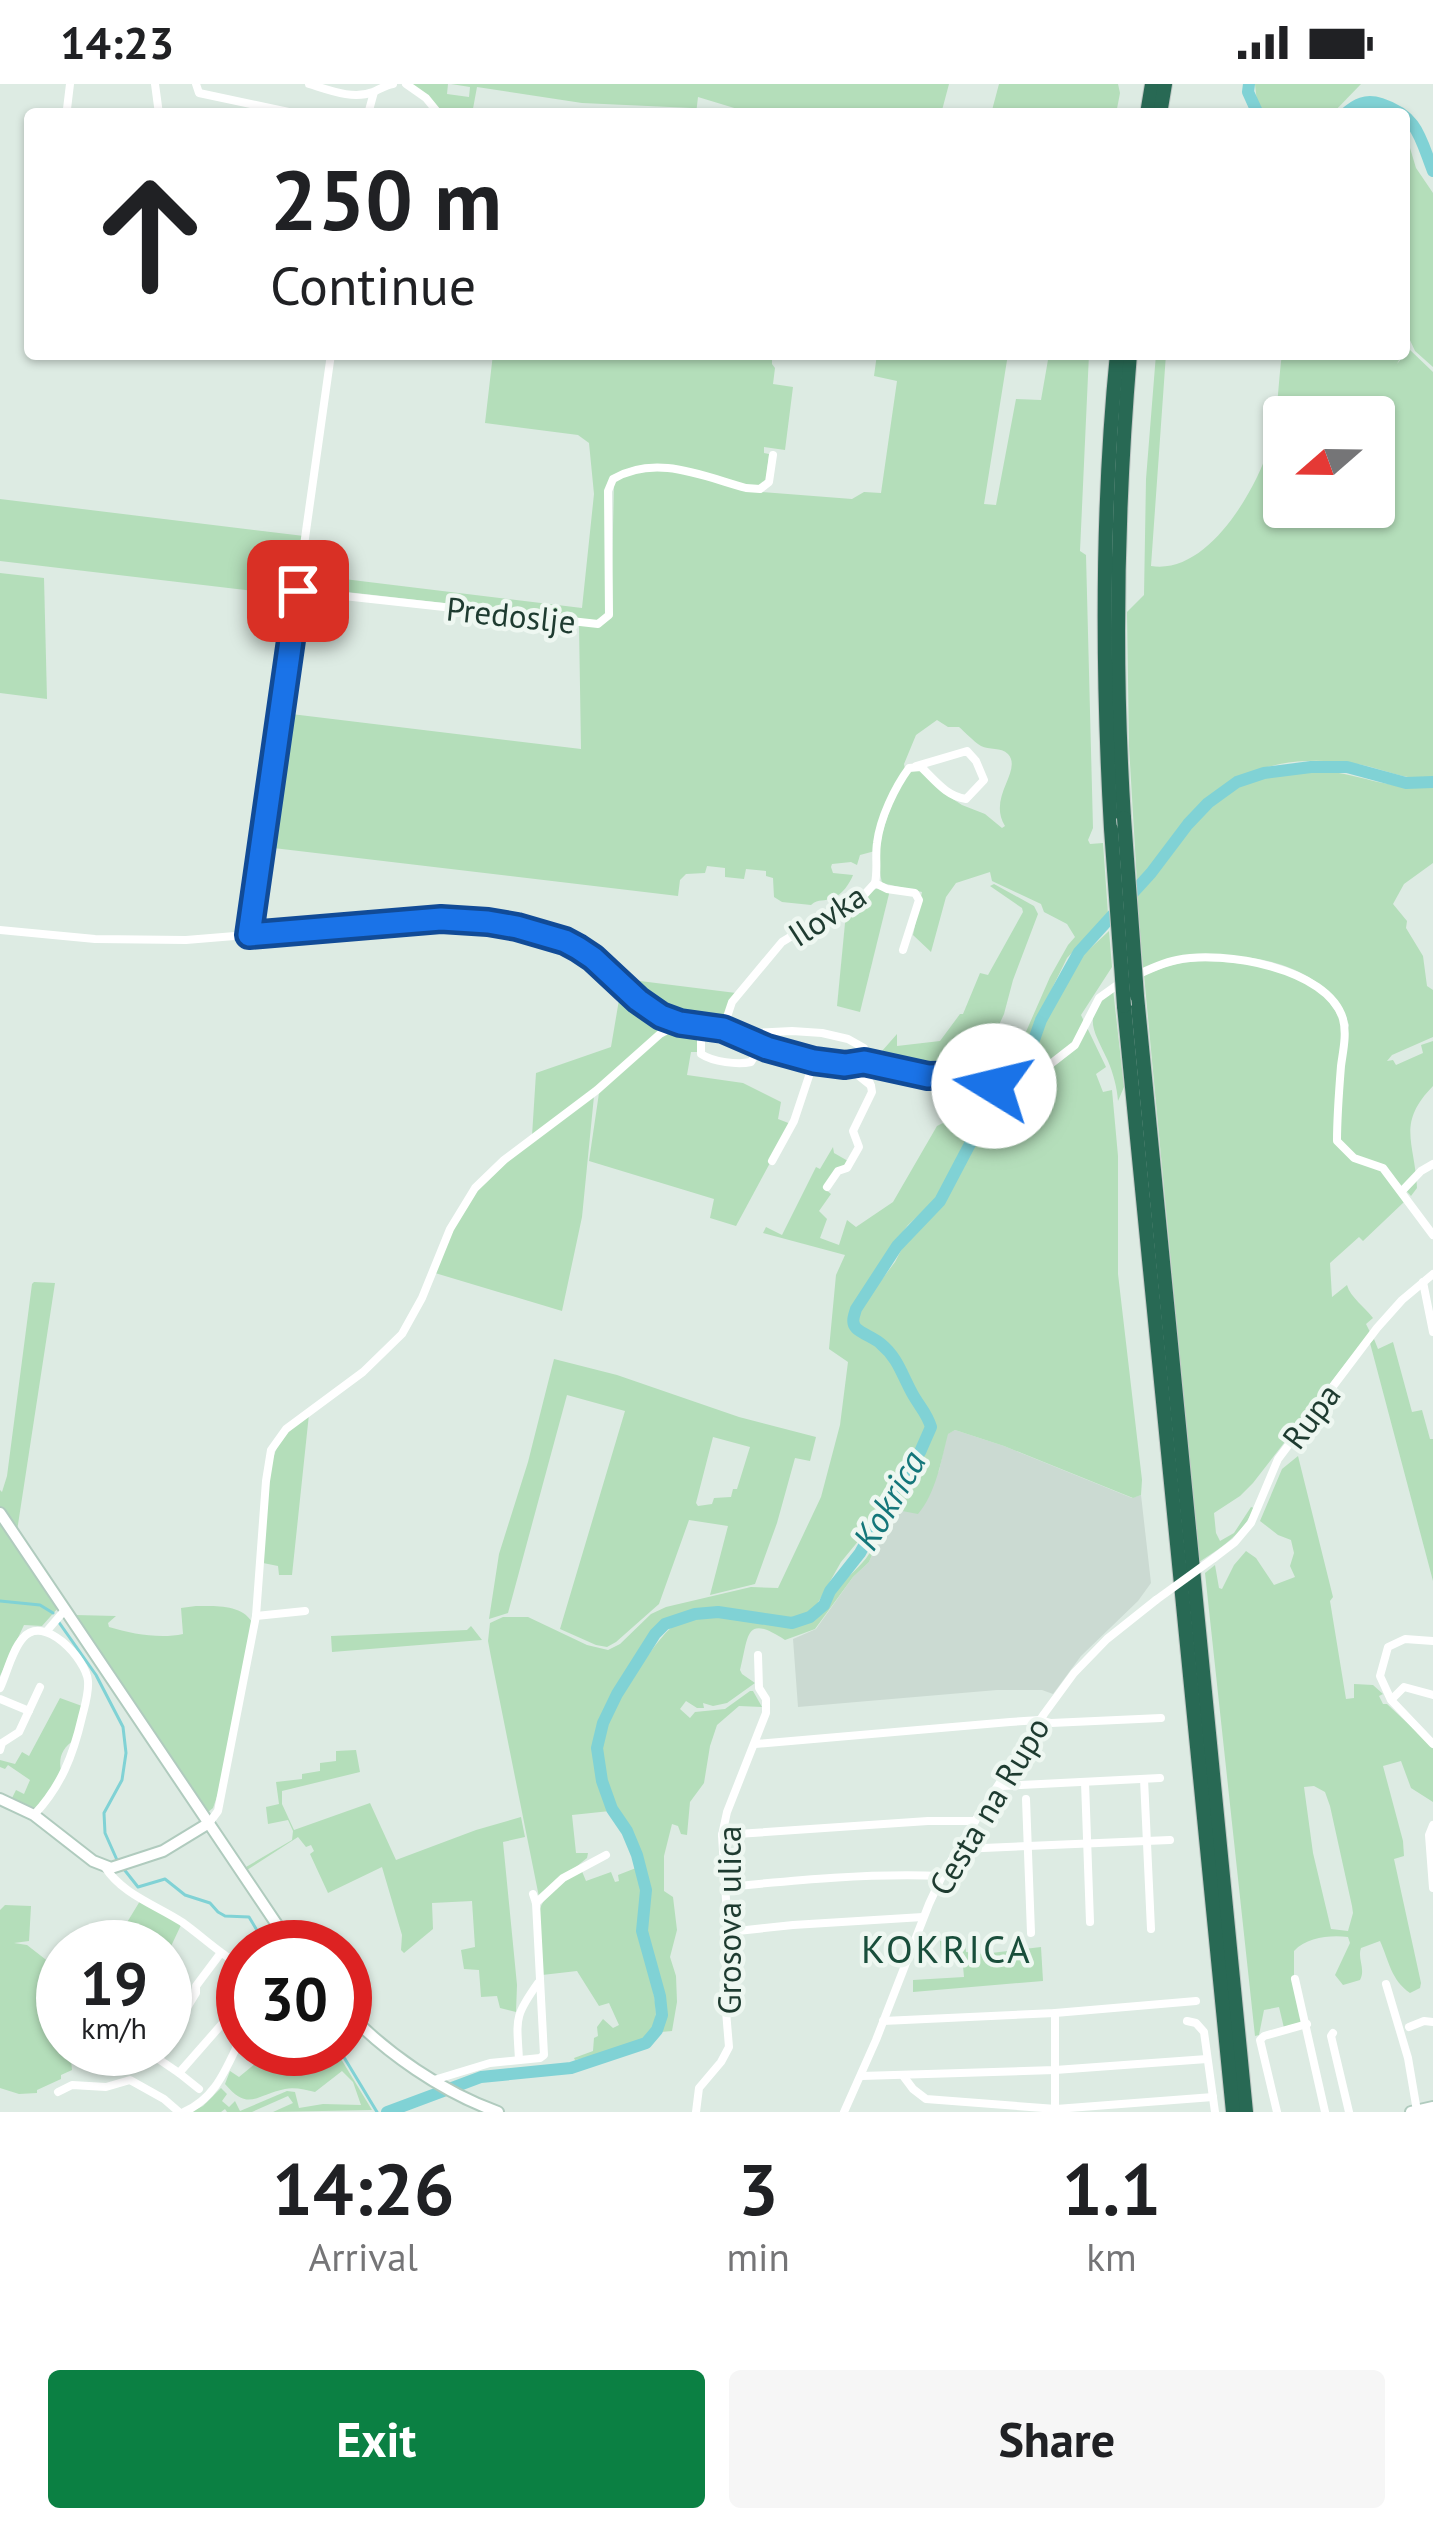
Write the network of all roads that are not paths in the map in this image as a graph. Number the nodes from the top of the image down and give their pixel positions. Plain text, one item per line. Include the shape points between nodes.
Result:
1 (196, 84) edge
2 (309, 84) edge
3 (401, 85) edge
4 (329, 87) edge
5 (378, 88) edge
6 (270, 108) edge
7 (434, 108) edge
8 (330, 360) edge
9 (1117, 360) edge
10 (1130, 360) edge
11 (773, 455) dead end
12 (298, 591) junction
13 (916, 766) junction
14 (875, 884) junction
15 (0, 930) edge
16 (249, 935) junction
17 (903, 950) dead end
18 (1130, 1002) junction
19 (680, 1023) junction
20 (701, 1027) junction
21 (723, 1029) junction
22 (736, 1034) junction
23 (761, 1045) junction
24 (814, 1061) junction
25 (864, 1062) junction
26 (845, 1065) junction
27 (872, 1086) junction
28 (772, 1160) dead end
29 (1433, 1164) edge
30 (827, 1187) dead end
31 (1402, 1191) junction
32 (1433, 1235) edge
33 (1433, 1274) edge
34 (1423, 1282) junction
35 (1433, 1332) edge
36 (0, 1513) edge
37 (1156, 1600) joint
38 (305, 1611) dead end
39 (256, 1616) junction
40 (59, 1617) junction
41 (46, 1632) junction
42 (1433, 1642) edge
43 (758, 1654) dead end
44 (0, 1688) edge
45 (40, 1688) dead end
46 (1433, 1695) edge
47 (0, 1699) edge
48 (1391, 1700) junction
49 (29, 1711) junction
50 (1160, 1718) dead end
51 (1040, 1720) junction
52 (754, 1744) junction
53 (1433, 1744) edge
54 (1, 1745) edge
55 (1160, 1778) dead end
56 (1144, 1779) junction
57 (1085, 1782) junction
58 (1000, 1786) junction
59 (0, 1799) edge
60 (1026, 1799) dead end
61 (34, 1816) junction
62 (976, 1821) junction
63 (209, 1823) junction
64 (1433, 1826) edge
65 (722, 1834) junction
66 (1170, 1840) dead end
67 (1147, 1842) junction
68 (1088, 1844) junction
69 (1028, 1847) junction
70 (958, 1849) junction
71 (606, 1855) dead end
72 (110, 1867) junction
73 (942, 1876) junction
74 (726, 1887) junction
75 (1433, 1888) edge
76 (923, 1917) junction
77 (274, 1920) edge
78 (1090, 1922) dead end
79 (1151, 1929) dead end
80 (728, 1932) junction
81 (1030, 1933) dead end
82 (216, 1951) edge
83 (216, 1959) edge
84 (1295, 1979) dead end
85 (539, 1982) junction
86 (1386, 1984) dead end
87 (192, 2000) edge
88 (1196, 2001) dead end
89 (1055, 2013) junction
90 (884, 2021) junction
91 (1187, 2021) dead end
92 (1433, 2022) edge
93 (1306, 2024) junction
94 (1409, 2027) dead end
95 (216, 2030) edge
96 (1333, 2032) dead end
97 (372, 2035) edge
98 (192, 2057) edge
99 (519, 2060) junction
100 (1207, 2060) junction
101 (1055, 2070) junction
102 (182, 2076) edge
103 (223, 2076) edge
104 (860, 2076) junction
105 (903, 2076) junction
106 (434, 2080) junction
107 (199, 2089) dead end
108 (58, 2092) dead end
109 (1213, 2097) junction
110 (1433, 2107) edge
111 (1055, 2110) edge
112 (1414, 2111) edge
113 (181, 2112) edge
114 (498, 2112) edge
115 (696, 2112) edge
116 (844, 2112) edge
117 (1215, 2112) edge
118 (1233, 2112) edge
119 (1246, 2112) edge
120 (1276, 2112) edge
121 (1325, 2112) edge
122 (1348, 2112) edge

1 - 6 street via 200,93
2 - 4 street
3 - 5 street
3 - 7 street
4 - 5 street via 351,94
8 - 12 street
9 - 18 highway, bridge via 1107,754
10 - 18 highway, bridge via 1118,578
11 - 12 street, Predoslje via 760,489 663,465 613,479 609,615 598,624
12 - 16 street
13 - 13 street via 965,800 983,780 967,751
13 - 14 street via 902,778 881,826
14 - 17 street, Ilovka via 919,900
14 - 21 street, Ilovka via 855,905 782,942 732,1002
15 - 16 street via 129,940
16 - 19 street via 441,919 517,927 578,948 638,1000
18 - 118 highway
18 - 119 highway
19 - 20 street
19 - 39 street via 475,1188 401,1334 286,1429 271,1450 266,1481
20 - 21 street
20 - 23 street via 706,1058 744,1064
21 - 22 street
22 - 23 street
22 - 25 street via 835,1035 857,1042
23 - 24 street
24 - 26 street
24 - 28 street
25 - 26 street
25 - 27 street
25 - 31 street via 928,1076 972,1075 1012,1094 1075,1045 1108,989 1145,971 1190,958 1282,969 1320,986 1346,1026 1337,1141 1354,1158 1383,1168
26 - 27 street
27 - 30 street via 853,1131 859,1147
29 - 31 street
31 - 32 street
33 - 34 street, Rupa
34 - 35 street
34 - 37 street, Rupa, bridge via 1390,1312 1273,1468 1251,1523
36 - 40 street
37 - 51 street, Cesta na Rupo via 1097,1648
38 - 39 street
39 - 63 street via 218,1811
40 - 41 street
40 - 63 street
41 - 44 street via 21,1640
41 - 61 street via 66,1644 88,1677 63,1778
42 - 48 street via 1405,1639 1388,1647 1380,1676
43 - 52 street, Grosova ulica via 768,1705
45 - 49 street
46 - 48 street via 1404,1687
47 - 49 street
48 - 53 street
49 - 54 street
50 - 51 street
51 - 52 street
51 - 58 street, Cesta na Rupo
52 - 65 street, Grosova ulica
55 - 56 street
56 - 57 street
56 - 67 street
57 - 58 street
57 - 68 street
58 - 62 street, Cesta na Rupo
59 - 61 street
60 - 69 street
61 - 72 street
62 - 65 street
62 - 70 street, Cesta na Rupo
63 - 72 street via 163,1851
63 - 77 street
64 - 75 street
65 - 74 street, Grosova ulica
66 - 67 street
67 - 68 street
67 - 79 street
68 - 69 street
68 - 78 street
69 - 70 street
69 - 81 street
70 - 73 street, Cesta na Rupo
71 - 85 street via 535,1898
72 - 82 street via 111,1876
73 - 74 street
73 - 76 street, Cesta na Rupo
74 - 80 street, Grosova ulica
76 - 80 street
76 - 90 street, Cesta na Rupo
80 - 115 street, Grosova ulica via 729,2047 699,2088
83 - 87 street
84 - 93 street
85 - 99 street via 517,2018
85 - 99 street via 544,2055
86 - 112 street
88 - 89 street
89 - 90 street
89 - 101 street
90 - 104 street, Cesta na Rupo
91 - 100 street via 1204,2032
92 - 94 street
93 - 120 street via 1260,2040
93 - 121 street
95 - 98 street
96 - 122 street
97 - 106 street
99 - 106 street
100 - 101 street
100 - 109 street
101 - 105 street
101 - 111 street
102 - 107 street
103 - 113 street
104 - 105 street
104 - 116 street, Cesta na Rupo
105 - 111 street via 926,2098
106 - 114 street
108 - 113 street via 130,2080
109 - 111 street
109 - 117 street
110 - 112 street

